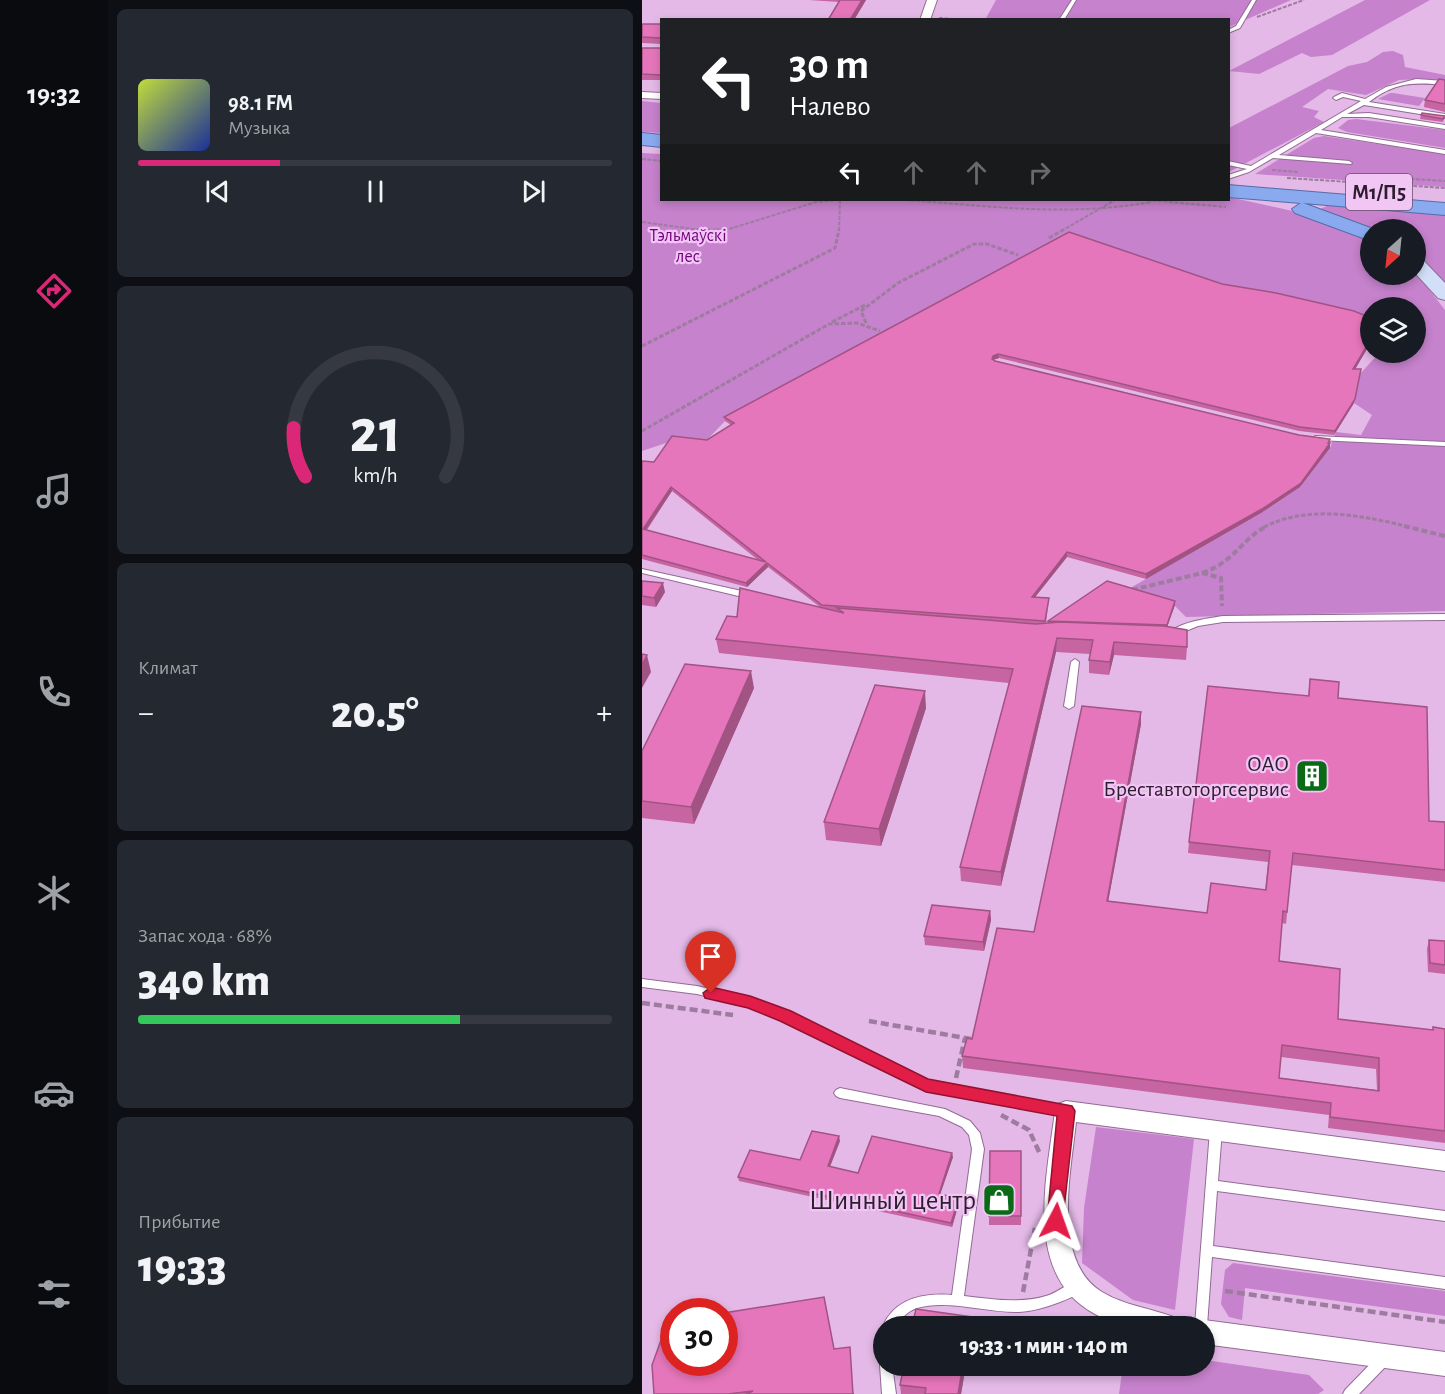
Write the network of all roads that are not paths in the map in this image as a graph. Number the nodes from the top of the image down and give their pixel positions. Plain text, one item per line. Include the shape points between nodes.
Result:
1 (932, 0) edge
2 (1074, 0) edge
3 (1254, 0) edge
4 (926, 18) edge
5 (1062, 18) edge
6 (1230, 31) edge
7 (1445, 83) edge
8 (642, 95) edge
9 (660, 96) edge
10 (1336, 98) dead end
11 (1365, 102) junction
12 (1341, 116) junction
13 (1445, 116) edge
14 (1445, 127) edge
15 (1316, 131) junction
16 (642, 140) edge
17 (660, 141) edge
18 (642, 149) edge
19 (660, 151) edge
20 (1445, 152) edge
21 (1272, 156) junction
22 (1230, 163) edge
23 (1349, 163) dead end
24 (1251, 168) junction
25 (1230, 176) edge
26 (1230, 182) edge
27 (1230, 193) edge
28 (1230, 193) edge
29 (1445, 197) edge
30 (1445, 209) edge
31 (1360, 230) edge
32 (1426, 274) edge
33 (1445, 294) edge
34 (1311, 437) edge
35 (1445, 444) edge
36 (642, 571) edge
37 (757, 598) edge
38 (1445, 617) edge
39 (1160, 635) edge
40 (1075, 662) dead end
41 (1069, 706) dead end
42 (642, 983) edge
43 (840, 1093) dead end
44 (1066, 1111) junction
45 (1216, 1130) junction
46 (1445, 1161) edge
47 (1212, 1185) junction
48 (1445, 1216) edge
49 (1208, 1251) junction
50 (1445, 1283) edge
51 (1076, 1287) junction
52 (957, 1301) junction
53 (896, 1316) edge
54 (1123, 1316) edge
55 (1203, 1316) edge
56 (1215, 1333) edge
57 (1386, 1356) junction
58 (1445, 1364) edge
59 (887, 1376) edge
60 (889, 1394) edge
61 (1350, 1394) edge

1 - 4 street
2 - 5 lane
3 - 6 lane via 1238,27
7 - 11 lane via 1406,82
8 - 9 street
10 - 11 lane via 1342,95
11 - 12 lane
11 - 13 lane
12 - 14 lane via 1369,115
12 - 15 lane
15 - 20 lane
15 - 21 lane
16 - 17 highway
18 - 19 highway
21 - 23 lane
21 - 24 lane
22 - 24 lane
24 - 25 lane
26 - 29 highway, М1/П5
27 - 30 highway, М1/П5
28 - 31 highway via 1323,215
32 - 33 main road
34 - 35 lane
36 - 37 lane
38 - 39 lane via 1223,619 1198,622 1170,635
40 - 41 lane
42 - 44 lane via 750,1002 933,1088
43 - 52 lane via 941,1112 966,1124 974,1133 978,1149
44 - 45 street
44 - 51 street via 1056,1240 1063,1265
45 - 46 street
45 - 47 lane
47 - 48 lane
47 - 49 lane
49 - 50 lane
49 - 55 lane
51 - 52 lane via 1046,1304
51 - 54 street via 1104,1308
52 - 53 lane via 935,1299 910,1304
56 - 57 street
57 - 58 street
57 - 61 lane
59 - 60 lane

